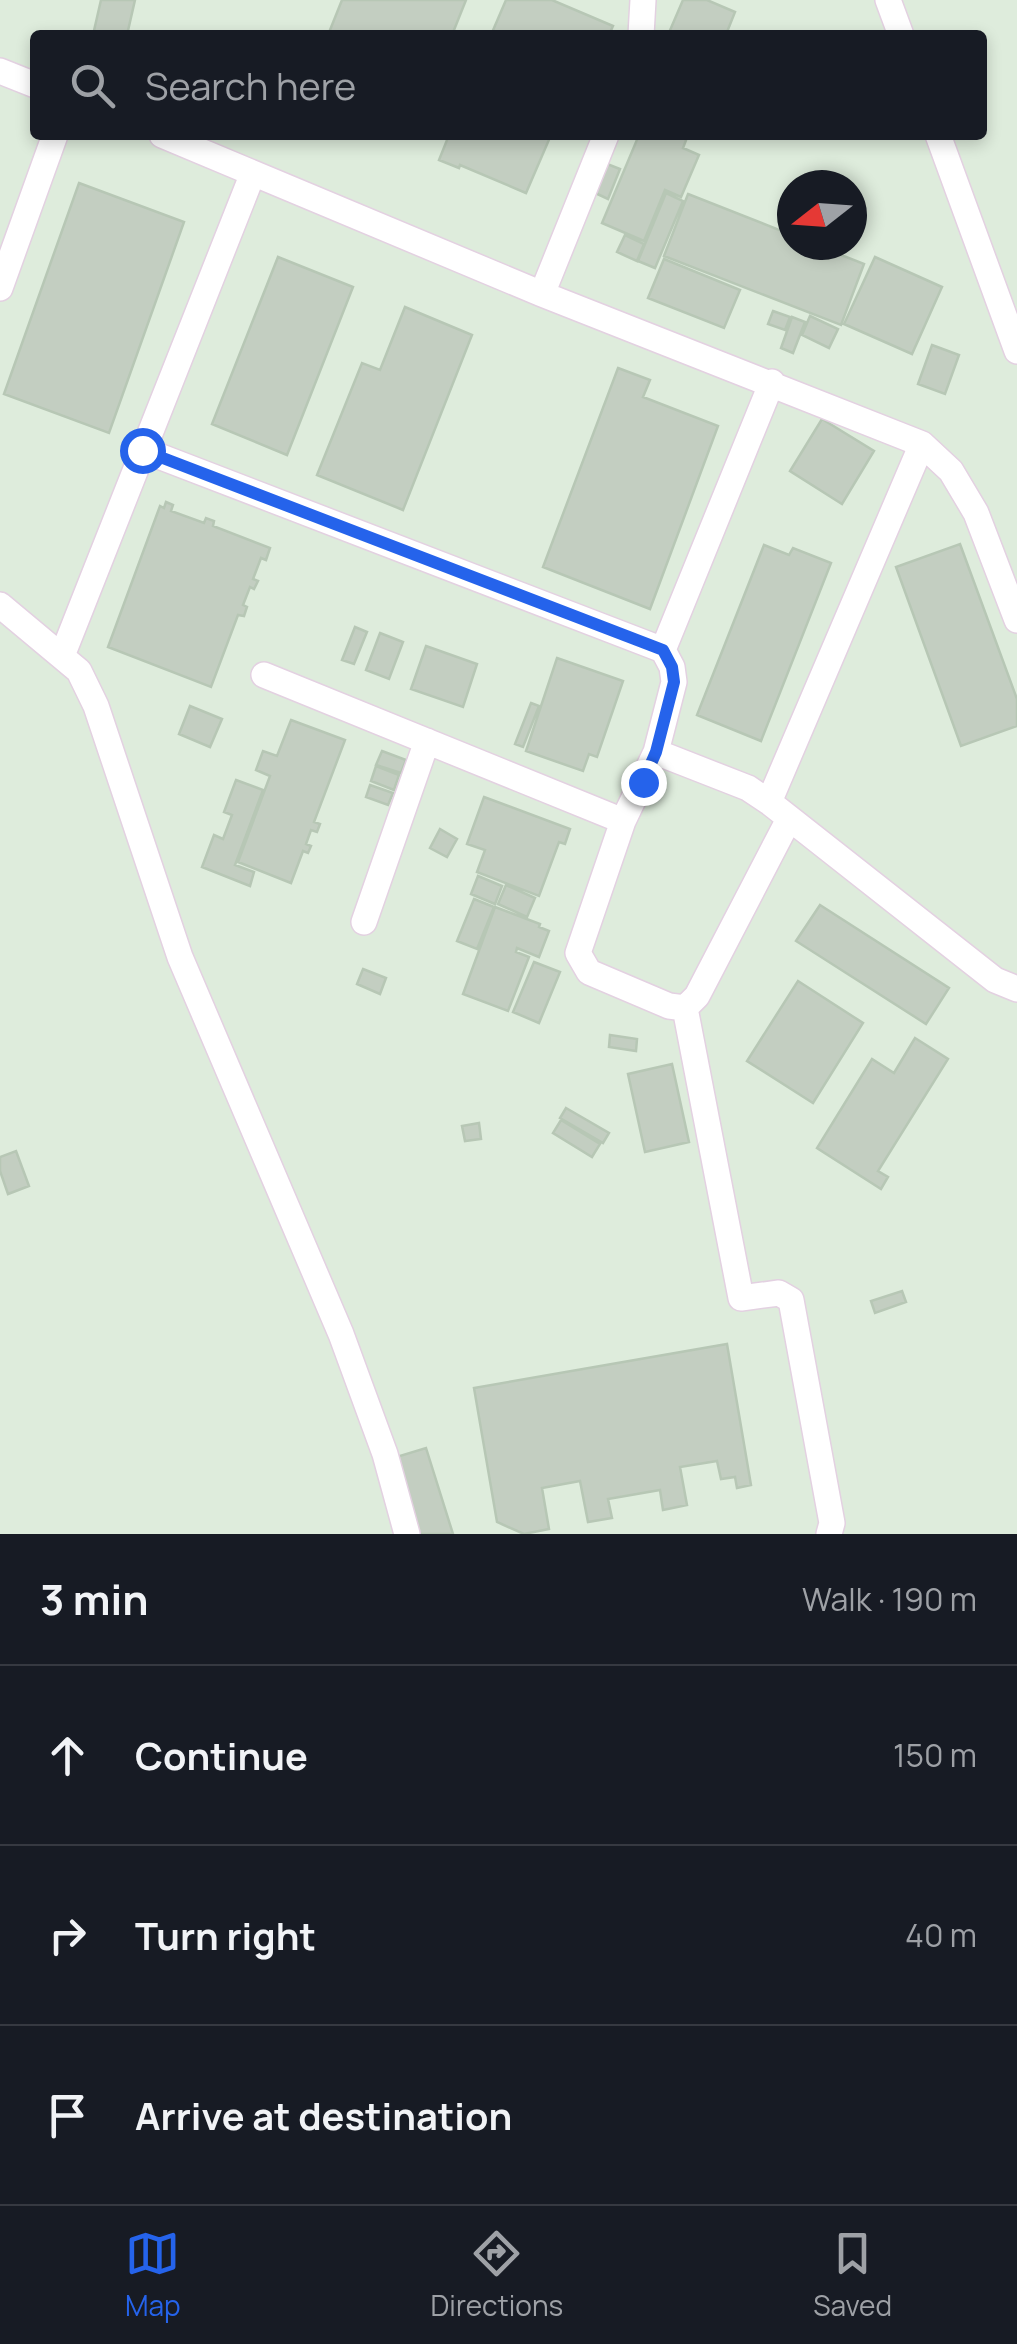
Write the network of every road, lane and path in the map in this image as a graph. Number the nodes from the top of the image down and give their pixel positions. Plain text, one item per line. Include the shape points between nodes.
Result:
1 (643, 0) edge
2 (888, 0) edge
3 (641, 30) edge
4 (899, 30) edge
5 (0, 72) edge
6 (30, 82) edge
7 (52, 140) edge
8 (174, 140) edge
9 (604, 140) edge
10 (940, 140) edge
11 (253, 173) junction
12 (0, 288) edge
13 (542, 294) junction
14 (1017, 351) edge
15 (772, 382) junction
16 (922, 444) junction
17 (142, 450) junction
18 (0, 604) edge
19 (1017, 620) edge
20 (663, 650) junction
21 (62, 656) junction
22 (264, 675) dead end
23 (427, 741) junction
24 (656, 752) junction
25 (769, 802) junction
26 (789, 819) junction
27 (623, 822) junction
28 (364, 922) dead end
29 (1017, 989) edge
30 (685, 1008) junction
31 (407, 1534) edge
32 (829, 1534) edge

1 - 3 street
2 - 4 street
5 - 6 street
7 - 12 street
8 - 11 street
9 - 13 street
10 - 14 street
11 - 13 street
11 - 17 street
13 - 15 street
15 - 16 street
15 - 20 street
16 - 19 street via 951,471 976,512
16 - 25 street
17 - 20 street
17 - 21 street
18 - 21 street
20 - 24 street via 674,682
21 - 31 street via 79,670 96,706 180,958 342,1334
22 - 23 street
23 - 27 street
23 - 28 street
24 - 25 street
24 - 27 street
25 - 26 street
26 - 29 street via 995,980
26 - 30 street
27 - 30 street via 578,953 589,972
30 - 32 street via 741,1298 779,1293 790,1300

